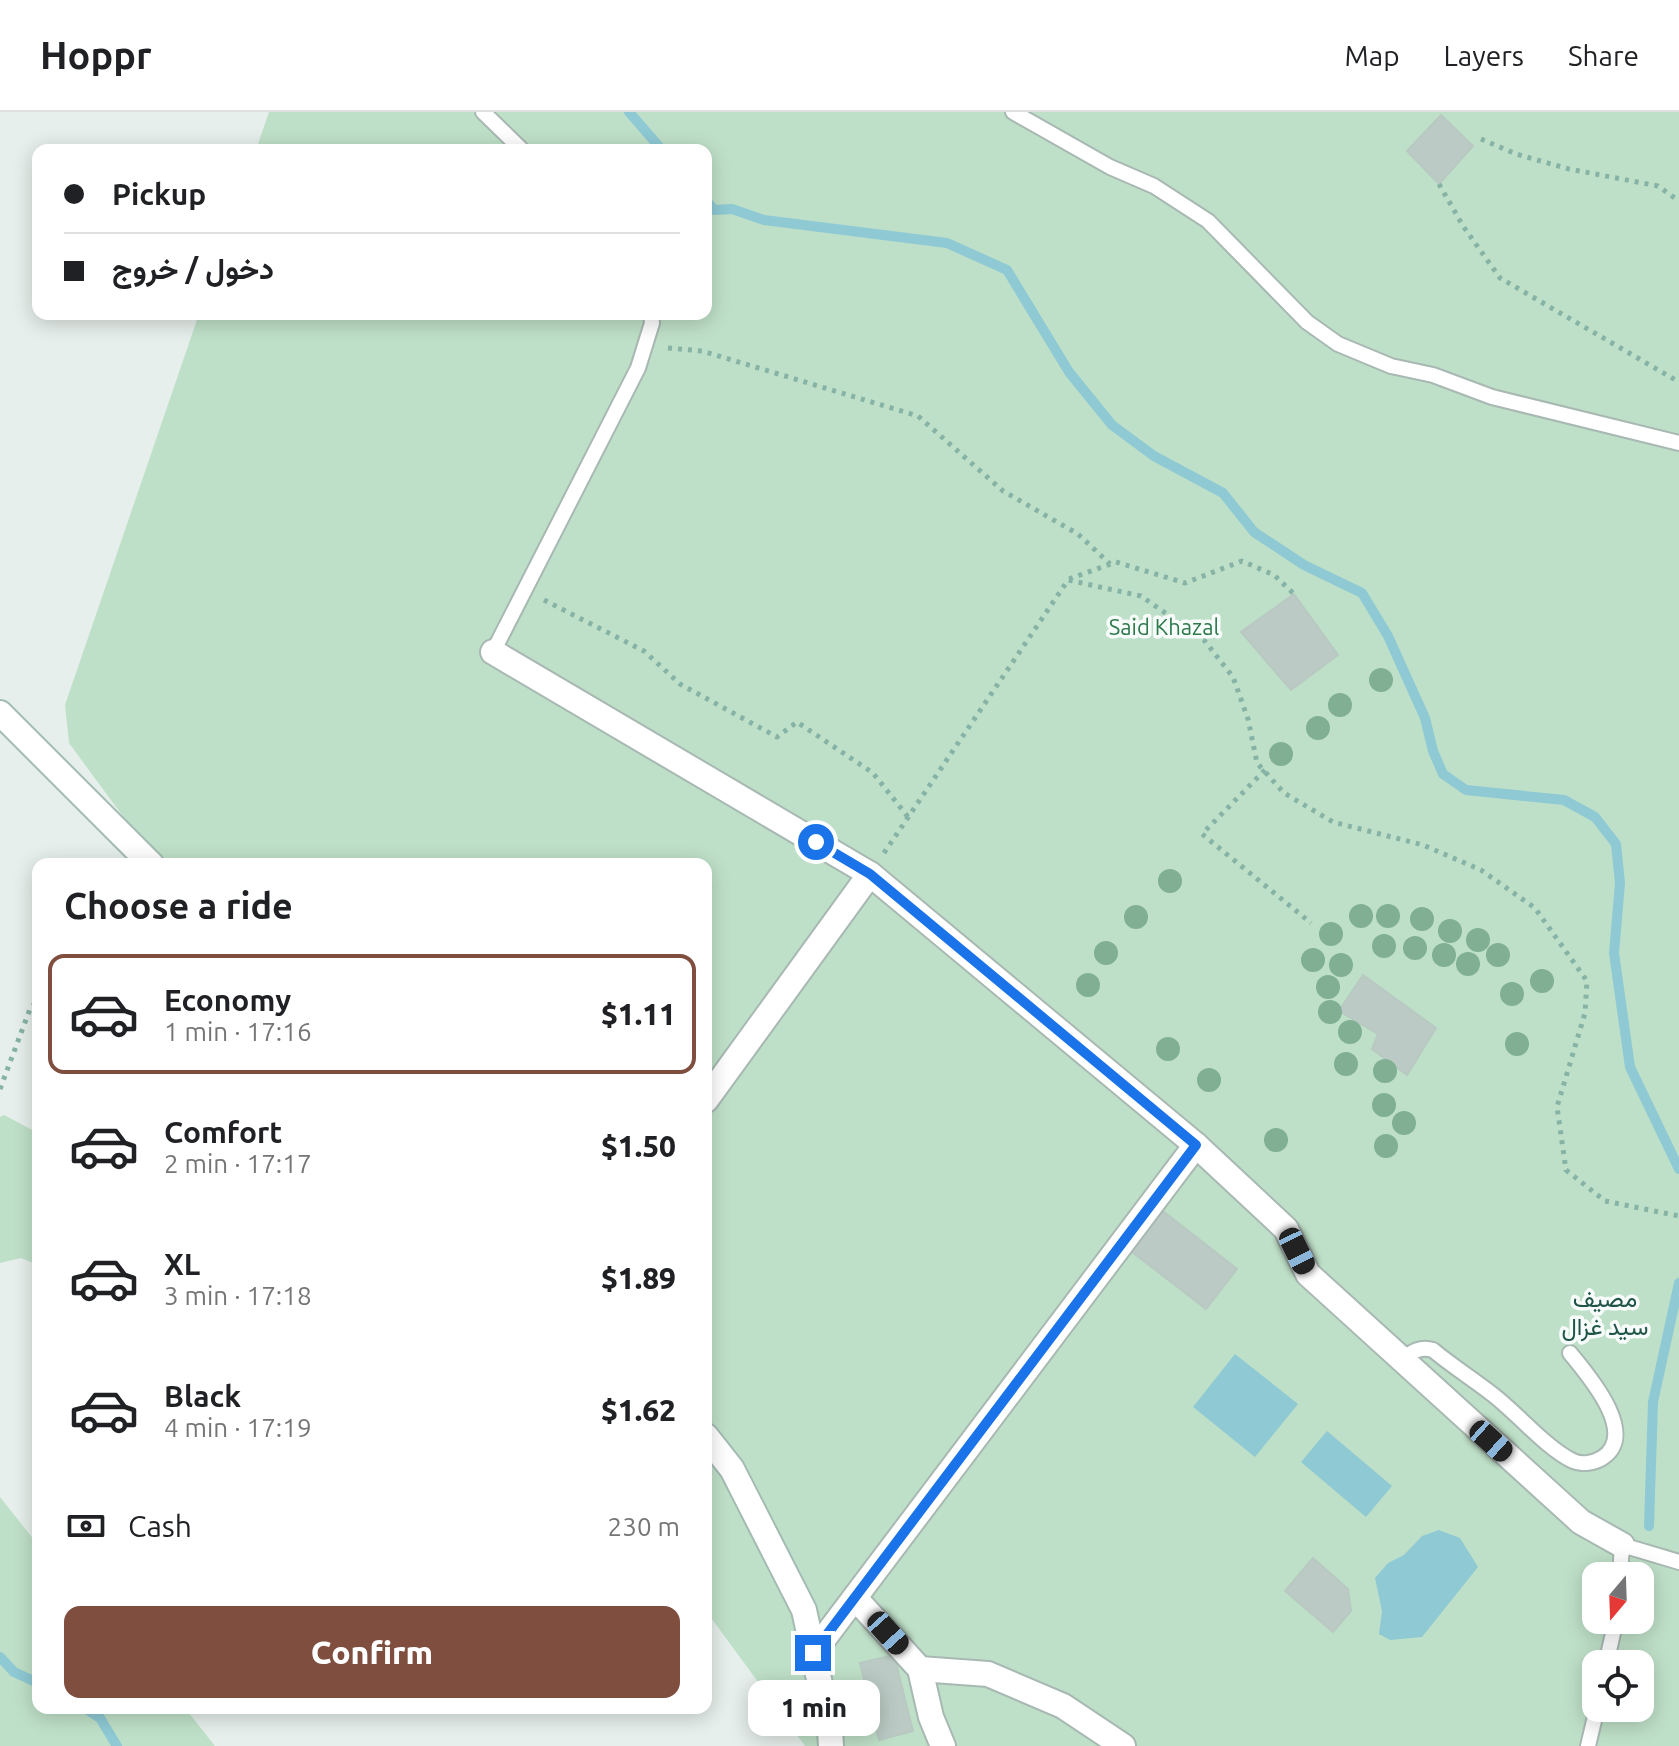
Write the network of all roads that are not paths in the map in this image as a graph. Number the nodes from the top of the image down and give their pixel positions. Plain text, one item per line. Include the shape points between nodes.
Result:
1 (483, 112) edge
2 (1013, 112) edge
3 (516, 144) edge
4 (652, 320) edge
5 (1679, 443) edge
6 (493, 652) joint
7 (0, 713) edge
8 (145, 858) edge
9 (870, 874) junction
10 (712, 1092) edge
11 (1196, 1145) junction
12 (1570, 1353) dead end
13 (1402, 1359) junction
14 (712, 1444) edge
15 (1622, 1545) junction
16 (1621, 1562) edge
17 (1679, 1562) edge
18 (855, 1598) junction
19 (813, 1653) junction
20 (920, 1669) junction
21 (1594, 1722) edge
22 (831, 1746) edge
23 (943, 1746) edge
24 (1123, 1746) edge
25 (1588, 1746) edge

1 - 3 lane
2 - 5 lane via 1154,186 1208,221 1307,322 1338,344 1492,397
4 - 6 lane via 638,368
6 - 9 street
7 - 8 street
9 - 10 street
9 - 11 street
11 - 13 street via 1286,1229 1308,1274
11 - 18 street
12 - 13 lane via 1602,1392 1613,1419 1609,1453 1585,1463 1555,1448 1433,1350 1415,1350
13 - 15 street via 1581,1522
14 - 19 street via 732,1469 804,1610
15 - 16 lane
15 - 17 lane
18 - 19 street
18 - 20 street
19 - 22 street
20 - 23 street
20 - 24 street via 988,1674 1063,1706
21 - 25 lane

